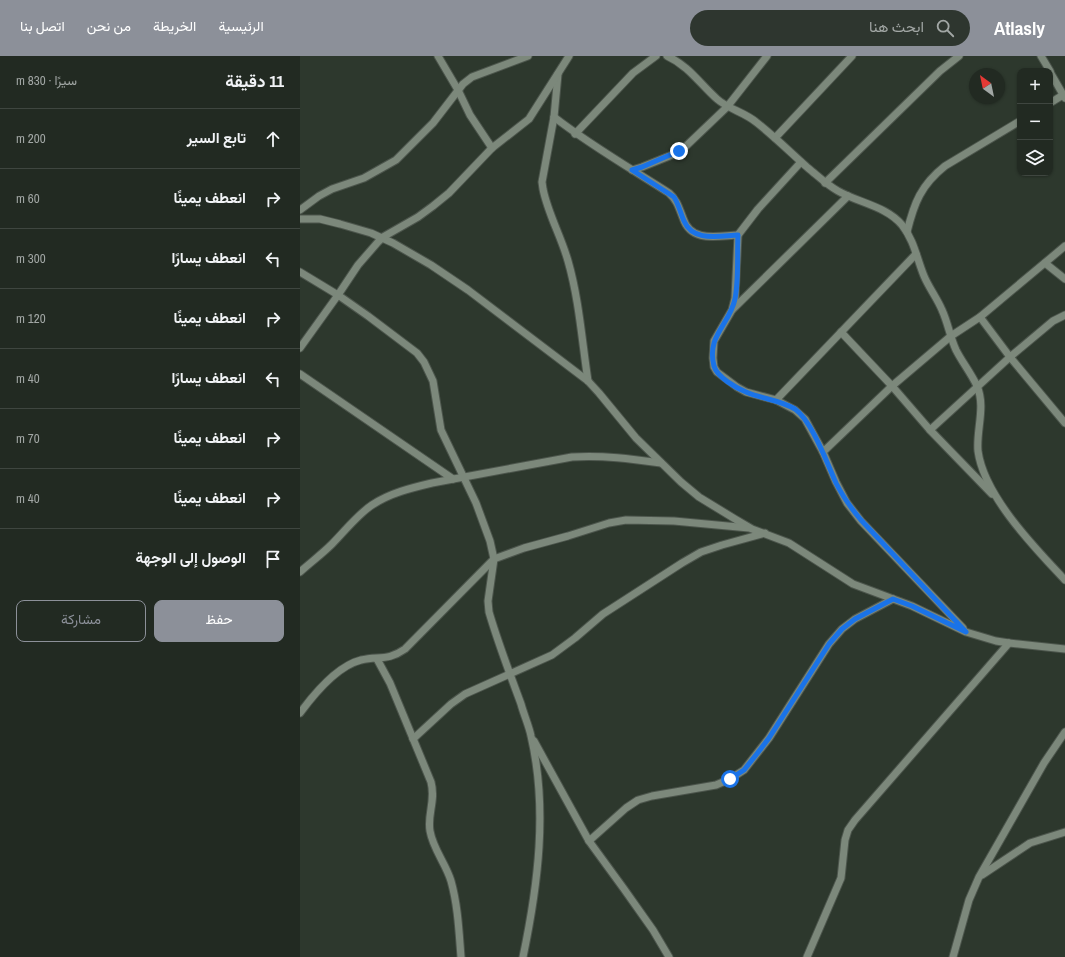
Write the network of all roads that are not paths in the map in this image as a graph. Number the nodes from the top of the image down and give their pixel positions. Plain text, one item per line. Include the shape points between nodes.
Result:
1 (438, 56) edge
2 (528, 56) edge
3 (569, 56) edge
4 (656, 56) edge
5 (667, 56) edge
6 (767, 56) edge
7 (852, 56) edge
8 (959, 56) edge
9 (1041, 56) edge
10 (1048, 68) edge
11 (559, 72) junction
12 (1053, 77) edge
13 (458, 90) junction
14 (1064, 97) edge
15 (1053, 102) edge
16 (727, 107) junction
17 (554, 117) junction
18 (1017, 123) edge
19 (575, 134) junction
20 (775, 138) junction
21 (492, 148) junction
22 (801, 162) junction
23 (632, 170) junction
24 (825, 183) junction
25 (848, 196) junction
26 (300, 210) edge
27 (300, 220) edge
28 (907, 232) junction
29 (738, 235) junction
30 (383, 238) junction
31 (1065, 246) edge
32 (916, 254) junction
33 (1045, 263) junction
34 (300, 272) edge
35 (1065, 279) edge
36 (338, 295) junction
37 (732, 310) junction
38 (1065, 314) edge
39 (980, 317) junction
40 (841, 332) junction
41 (951, 336) junction
42 (300, 348) edge
43 (1010, 357) junction
44 (300, 374) edge
45 (588, 381) junction
46 (892, 386) junction
47 (977, 386) junction
48 (776, 400) junction
49 (1065, 423) edge
50 (930, 430) junction
51 (823, 452) junction
52 (662, 464) junction
53 (463, 477) junction
54 (452, 479) junction
55 (998, 500) junction
56 (752, 528) junction
57 (765, 533) junction
58 (494, 559) junction
59 (302, 568) edge
60 (1065, 580) edge
61 (893, 599) junction
62 (966, 632) junction
63 (1009, 643) junction
64 (1065, 649) edge
65 (377, 659) junction
66 (510, 674) junction
67 (300, 713) edge
68 (1065, 732) edge
69 (531, 735) junction
70 (413, 739) junction
71 (1065, 832) edge
72 (589, 841) junction
73 (979, 877) junction
74 (461, 957) edge
75 (523, 957) edge
76 (669, 957) edge
77 (806, 957) edge
78 (953, 957) edge

1 - 13 street
2 - 13 street via 472,77
3 - 11 street
4 - 19 street via 633,73
5 - 16 street via 689,71
6 - 16 street
7 - 20 street
8 - 24 street via 940,71
9 - 10 street
11 - 17 street
11 - 21 street via 530,119
12 - 14 street
13 - 21 street via 470,115
13 - 26 street via 433,123 396,160 364,178 332,189
14 - 15 street
16 - 20 street via 752,119
16 - 23 street via 679,151
17 - 19 street
17 - 45 street via 542,182 574,283
18 - 28 street via 936,173 916,202
19 - 23 street
20 - 22 street
21 - 30 street via 449,193
22 - 24 street
22 - 29 street
23 - 29 street via 674,197 688,228 693,233 712,236
24 - 25 street
25 - 28 street via 884,211
25 - 37 street
27 - 30 street via 320,219
28 - 32 street
29 - 37 street
30 - 36 street via 358,265
30 - 45 street via 431,265 468,290
31 - 33 street
32 - 40 street
32 - 41 street via 924,276 943,311
33 - 35 street
33 - 39 street
34 - 36 street
36 - 42 street
36 - 53 street via 417,353 424,362 433,381 441,430
37 - 48 street via 714,340 714,367 737,388
38 - 43 street
39 - 41 street
39 - 43 street
40 - 46 street
40 - 48 street
41 - 46 street
41 - 47 street via 956,350
43 - 47 street
43 - 49 street
44 - 54 street
45 - 52 street via 636,438
46 - 50 street
46 - 51 street
47 - 50 street
47 - 55 street via 981,413 978,440 980,463
48 - 51 street via 795,410 805,419
50 - 55 street
51 - 62 street via 847,503
52 - 53 street via 622,458 572,457
52 - 56 street via 699,497
53 - 54 street
53 - 58 street via 488,533
54 - 59 street via 409,489 371,506 321,554
55 - 60 street via 1034,547
56 - 57 street
56 - 58 street via 674,521 626,520 537,544
57 - 61 street via 789,543 853,584
57 - 66 street via 701,552 603,614 564,648
58 - 65 street via 405,649 388,658
58 - 66 street via 488,601 489,612
61 - 62 street
61 - 72 street via 855,619 842,629 829,644 769,738 744,770 716,785 638,800
62 - 63 street
63 - 64 street
63 - 77 street via 848,830 841,878
65 - 67 street via 355,662 339,671
65 - 70 street via 390,683
66 - 69 street
66 - 70 street via 465,694
68 - 73 street
69 - 72 street
69 - 75 street via 540,805 539,852
70 - 74 street via 434,792 430,830 451,880
71 - 73 street via 1030,843
72 - 76 street via 653,930
73 - 78 street via 969,900

